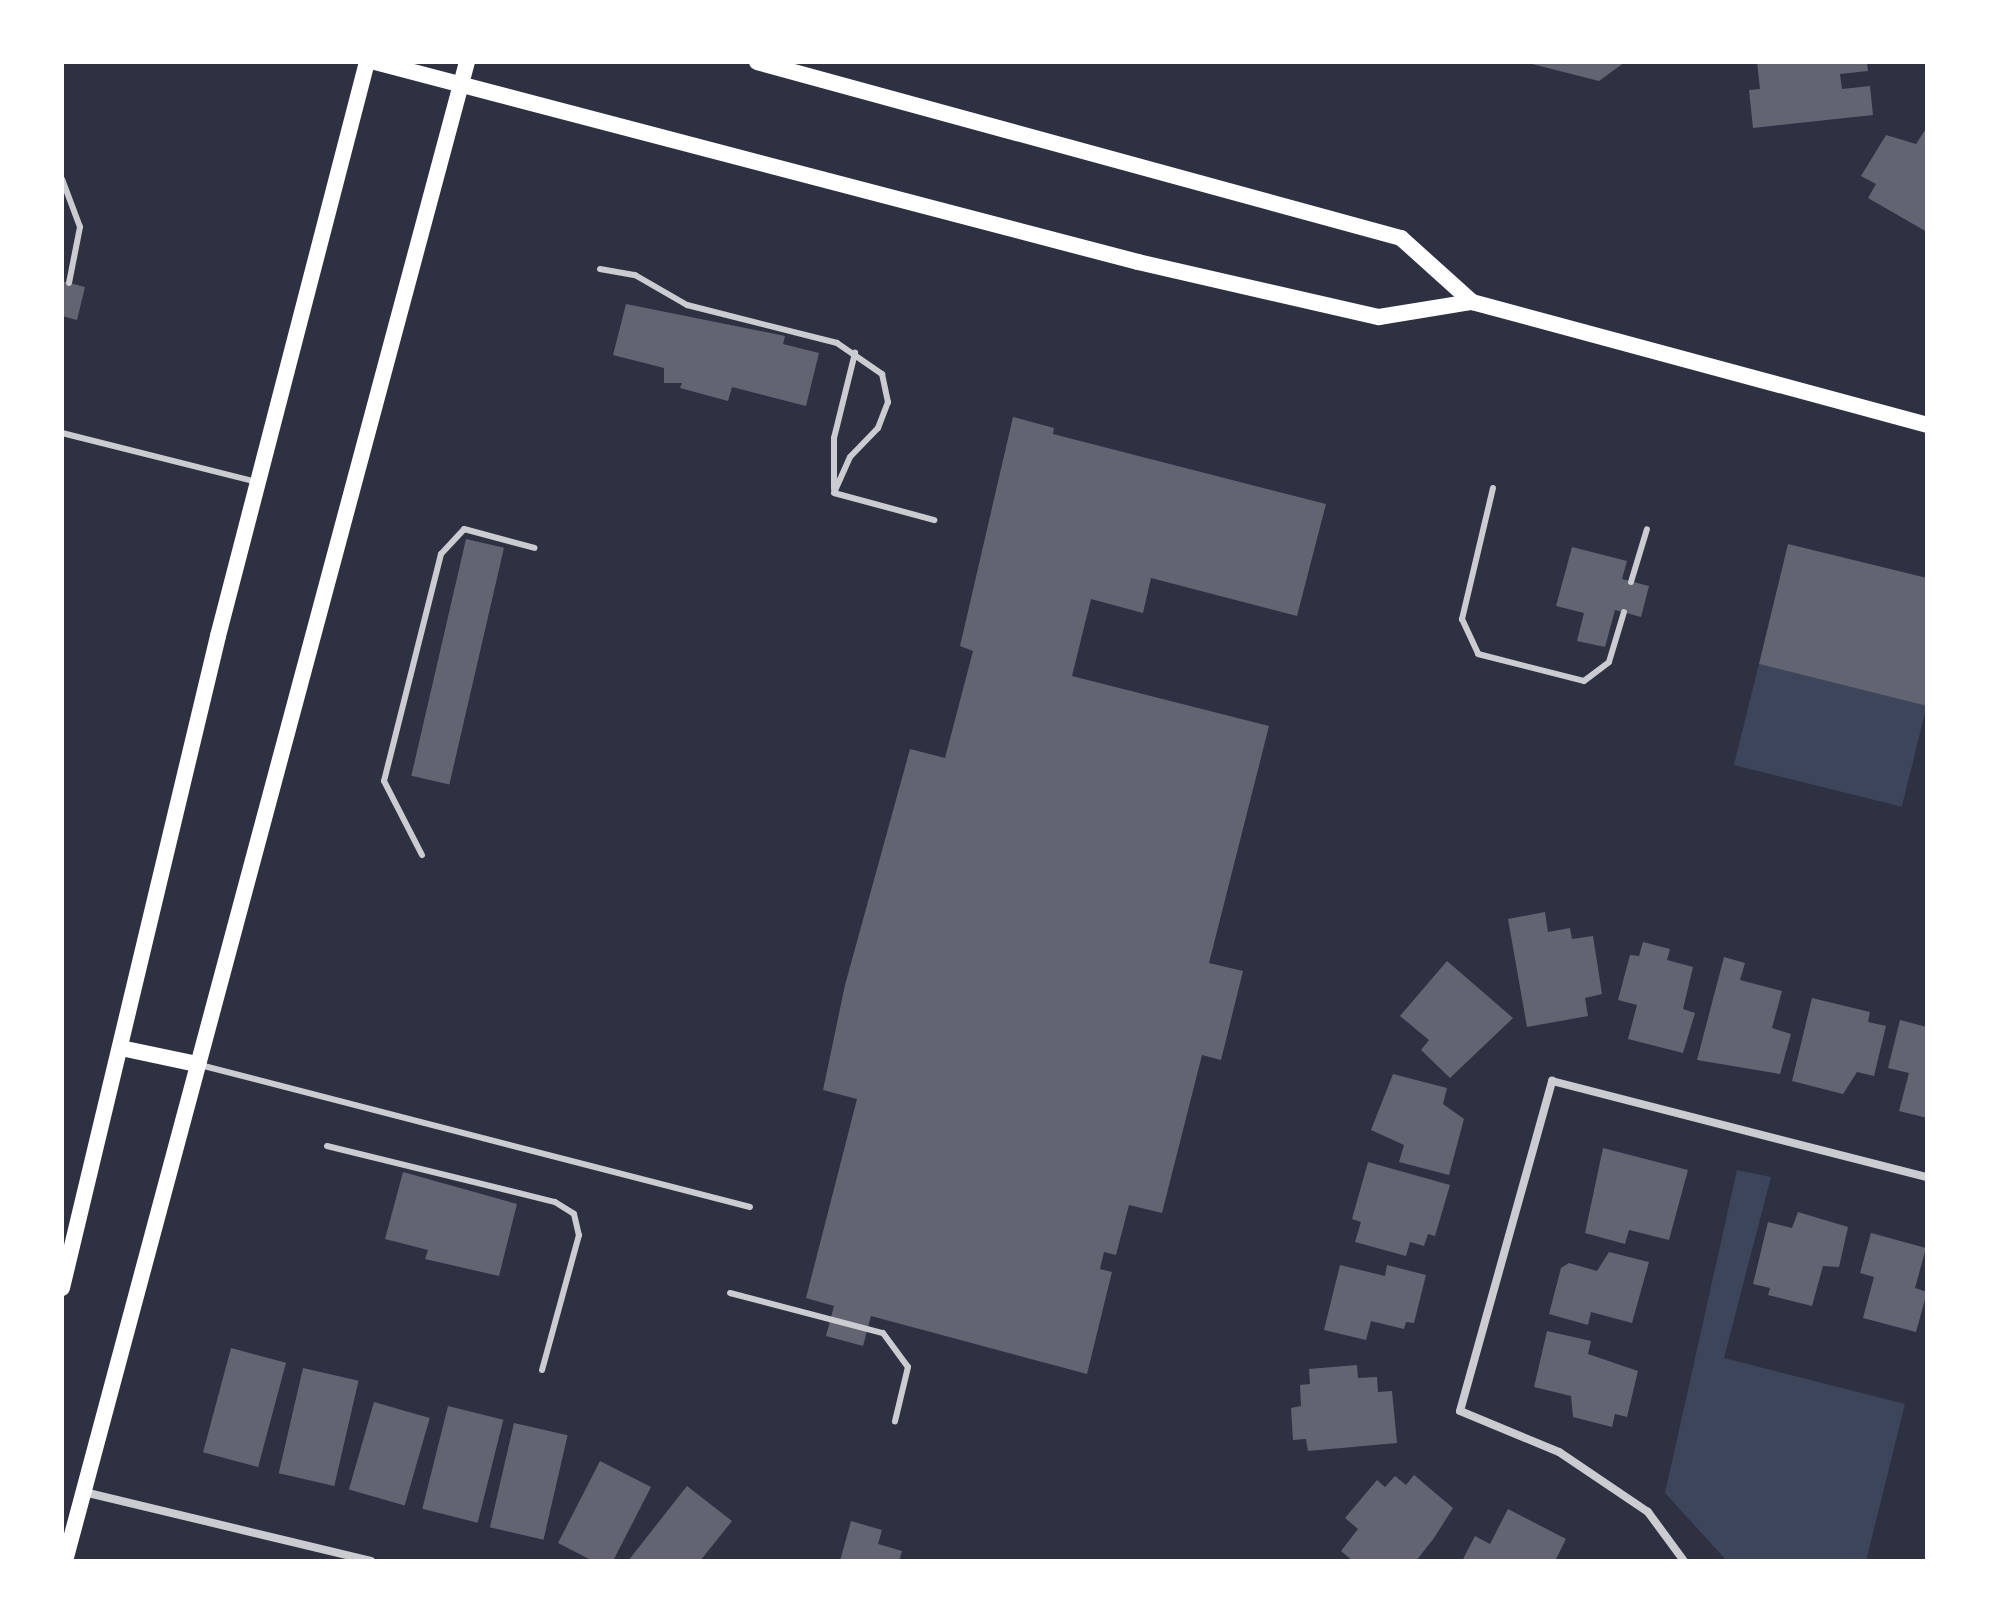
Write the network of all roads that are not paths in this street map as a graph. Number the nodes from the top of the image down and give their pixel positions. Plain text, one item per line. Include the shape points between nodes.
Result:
1 (367, 62) edge
2 (375, 62) edge
3 (467, 62) edge
4 (757, 62) edge
5 (461, 83) junction
6 (62, 179) edge
7 (600, 269) dead end
8 (69, 283) dead end
9 (1472, 302) junction
10 (855, 353) junction
11 (1927, 425) edge
12 (62, 433) edge
13 (257, 482) junction
14 (1493, 488) dead end
15 (834, 493) junction
16 (934, 520) dead end
17 (1647, 529) dead end
18 (535, 548) dead end
19 (1631, 582) dead end
20 (1624, 612) dead end
21 (422, 855) dead end
22 (121, 1048) junction
23 (197, 1064) junction
24 (327, 1146) dead end
25 (1927, 1177) edge
26 (750, 1207) dead end
27 (62, 1288) edge
28 (730, 1293) dead end
29 (542, 1370) dead end
30 (895, 1421) dead end
31 (83, 1492) junction
32 (358, 1559) edge
33 (65, 1561) edge
34 (371, 1561) edge
35 (1684, 1561) edge

1 - 13 main road
2 - 5 main road
3 - 5 main road
4 - 9 main road via 1401,238
5 - 9 main road via 1138,262 1379,317
5 - 23 main road
6 - 8 lane via 80,227
7 - 10 lane via 635,275 687,305
9 - 11 main road
10 - 15 lane via 834,438
10 - 15 lane via 882,374 888,402
12 - 13 lane
13 - 22 main road
14 - 20 lane via 1462,619 1478,654 1584,681 1609,662
15 - 16 lane
17 - 19 lane
18 - 21 lane via 464,529 441,554 384,781
22 - 23 main road
22 - 27 main road
23 - 26 lane
23 - 31 main road
24 - 29 lane via 555,1202 574,1214 579,1235
25 - 35 street via 1552,1081 1460,1411 1559,1452 1648,1512
28 - 30 lane via 883,1333 908,1367
31 - 32 street
31 - 33 main road
32 - 34 street

